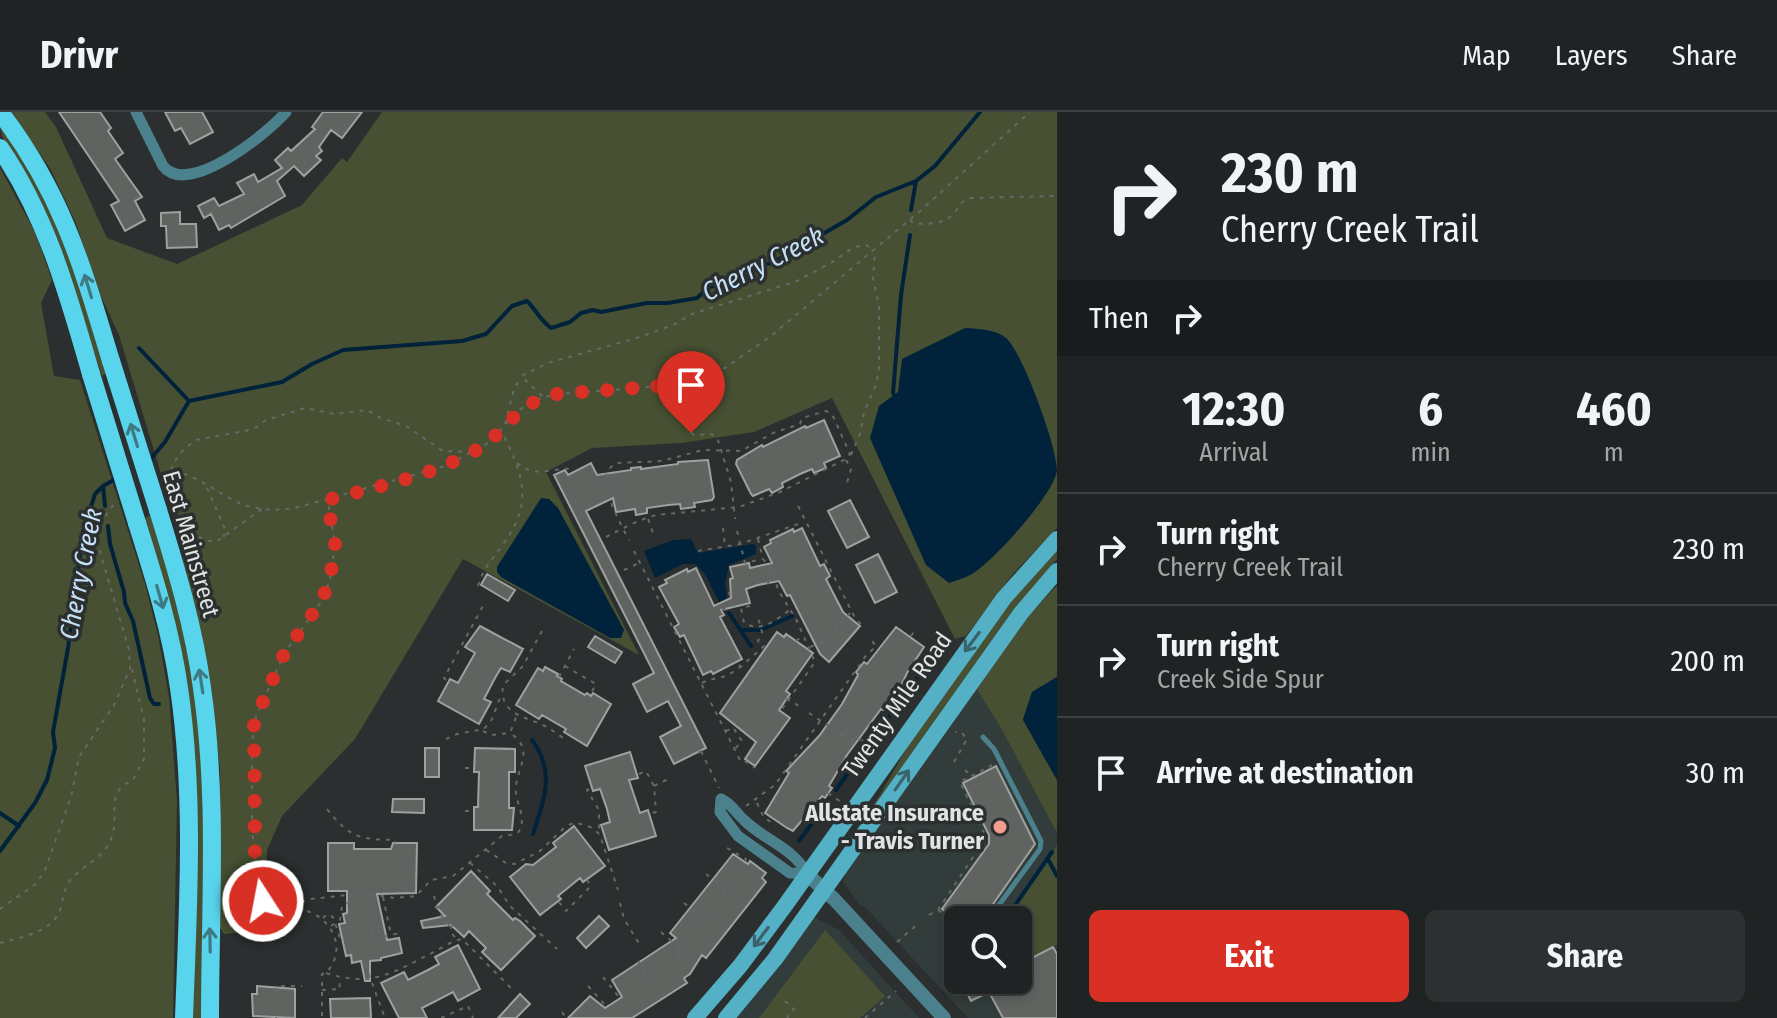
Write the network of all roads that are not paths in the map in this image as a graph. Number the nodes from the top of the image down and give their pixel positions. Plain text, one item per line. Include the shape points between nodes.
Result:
1 (0, 112) edge
2 (136, 112) edge
3 (286, 112) edge
4 (0, 148) edge
5 (1057, 539) edge
6 (1057, 571) edge
7 (983, 737) dead end
8 (807, 874) junction
9 (824, 889) junction
10 (998, 906) edge
11 (184, 1018) edge
12 (210, 1018) edge
13 (695, 1018) edge
14 (726, 1018) edge
15 (944, 1018) edge

12 -> 1 main road, East Mainstreet, bridge via 212,798 207,724 190,624 64,216 29,151
2 - 3 street via 163,166 173,174 192,175 264,134
4 -> 11 main road, East Mainstreet, bridge via 53,248 168,626 185,739 189,821
5 -> 8 main road, Twenty Mile Road via 1004,598
9 -> 6 main road, Twenty Mile Road via 1009,629
7 - 10 lane via 1041,845
8 - 8 street via 800,860 721,799 720,812 738,836 790,873
8 - 9 street
8 -> 13 main road, Twenty Mile Road
9 - 14 main road, Twenty Mile Road
9 - 15 street

